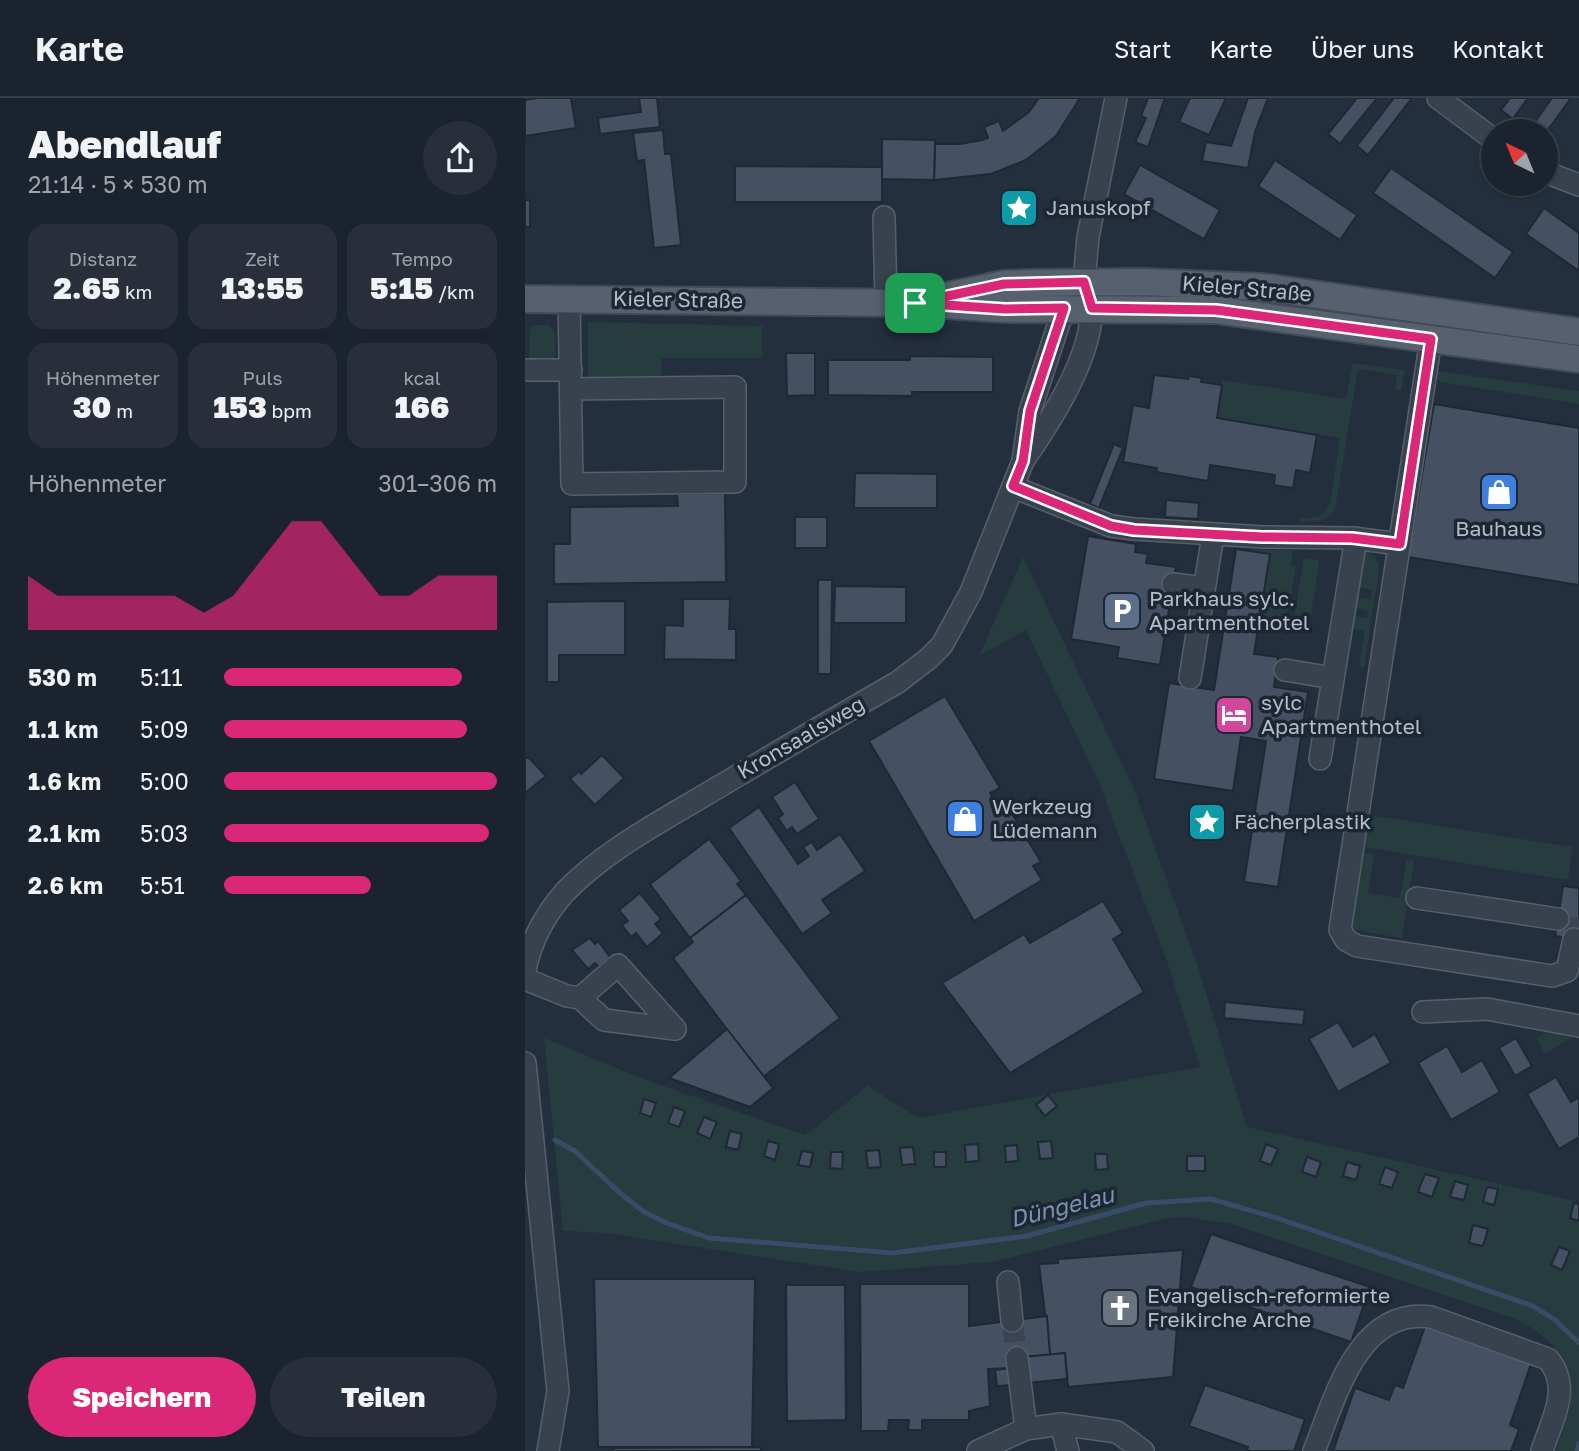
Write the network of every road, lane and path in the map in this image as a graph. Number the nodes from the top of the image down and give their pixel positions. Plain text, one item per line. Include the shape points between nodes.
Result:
1 (1116, 98) edge
2 (1438, 98) edge
3 (1481, 130) edge
4 (1558, 177) edge
5 (1579, 185) edge
6 (884, 217) dead end
7 (1084, 282) junction
8 (569, 298) junction
9 (525, 299) edge
10 (886, 302) junction
11 (915, 303) junction
12 (1064, 308) junction
13 (1092, 308) junction
14 (1579, 332) edge
15 (1431, 339) junction
16 (1579, 359) edge
17 (525, 370) edge
18 (571, 379) junction
19 (1023, 461) junction
20 (1013, 486) junction
21 (1213, 535) junction
22 (1356, 538) junction
23 (1400, 544) junction
24 (1173, 584) dead end
25 (1205, 588) junction
26 (1285, 670) dead end
27 (1190, 678) dead end
28 (1333, 678) junction
29 (1320, 759) dead end
30 (1417, 898) dead end
31 (1558, 919) dead end
32 (1574, 939) dead end
33 (525, 970) edge
34 (525, 979) edge
35 (580, 998) dead end
36 (1423, 1012) dead end
37 (1579, 1026) edge
38 (525, 1063) edge
39 (1008, 1282) dead end
40 (1012, 1321) tunnel mouth
41 (1017, 1358) tunnel mouth
42 (1061, 1424) junction
43 (1025, 1429) junction
44 (981, 1450) edge
45 (548, 1451) edge
46 (1068, 1451) edge
47 (1143, 1451) edge
48 (1314, 1451) edge
49 (1542, 1451) edge

1 - 7 street
2 - 3 street
4 - 5 street
6 - 10 street
7 - 11 main road, Kieler Straße via 1004,284
7 - 12 street, Kronsaalsweg
7 - 13 street, Kronsaalsweg
7 - 14 main road, Kieler Straße via 1263,287
8 - 9 main road, Kieler Straße
8 - 10 main road, Kieler Straße
8 - 18 street
10 - 11 main road, Kieler Straße
11 - 12 main road, Kieler Straße
12 - 13 main road, Kieler Straße
12 - 19 street, Kronsaalsweg via 1030,411
13 - 15 main road, Kieler Straße via 1216,310
13 - 19 street, Kronsaalsweg via 1085,347 1050,423
15 - 16 main road, Kieler Straße
15 - 23 street
17 - 18 street
18 - 18 street via 572,484 735,482 734,387
19 - 20 street, Kronsaalsweg
20 - 21 street via 1111,526
20 - 33 street, Kronsaalsweg via 961,612 928,659 898,682 683,808 580,878 546,918
21 - 22 street
21 - 25 street
22 - 23 street
22 - 28 street
23 - 32 street via 1340,930 1357,946 1552,976 1567,971
24 - 25 street
25 - 27 street
26 - 28 street
28 - 29 street
30 - 31 street
34 - 35 street
36 - 37 street via 1487,1009
38 - 45 street via 558,1391
39 - 40 street
41 - 43 street
42 - 43 street
42 - 46 street
42 - 47 street via 1117,1432
43 - 44 street
48 - 49 street via 1342,1382 1362,1348 1389,1322 1415,1315 1548,1359 1562,1387

